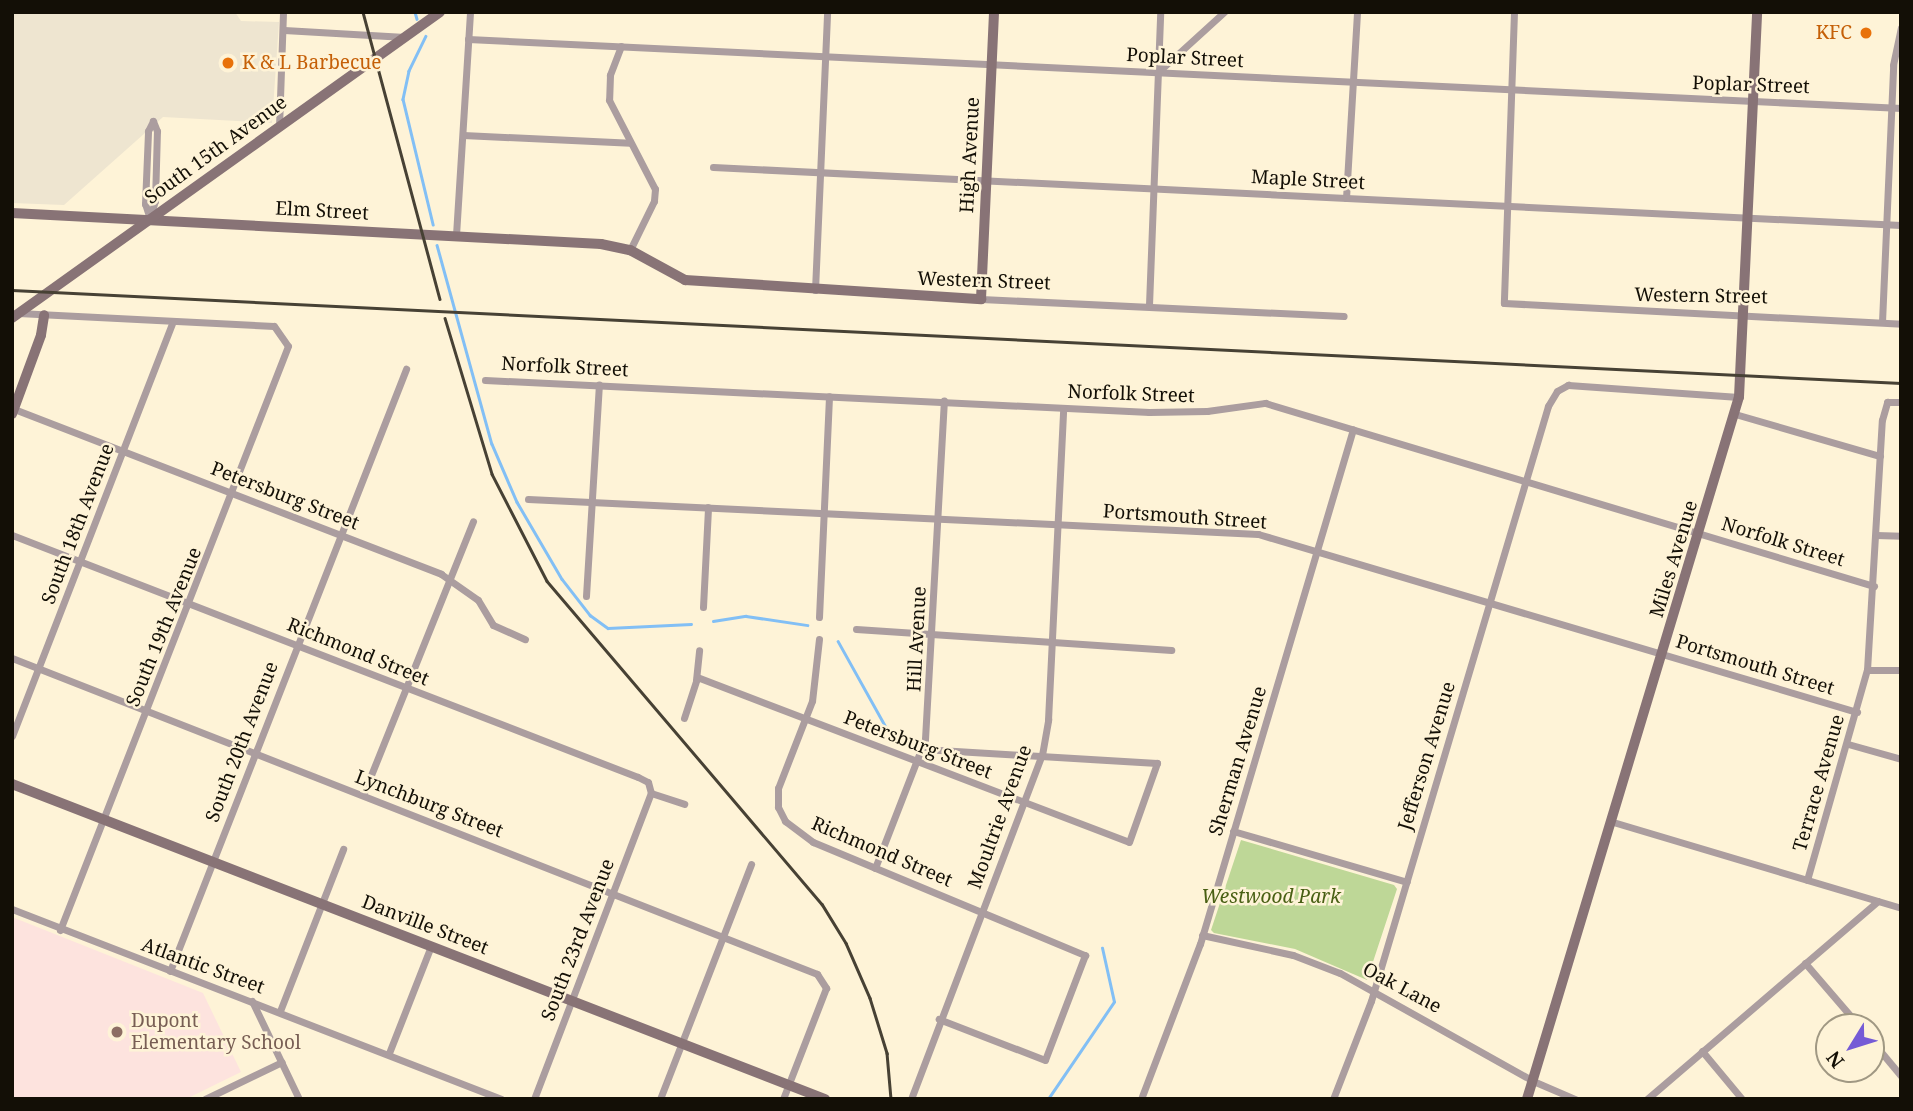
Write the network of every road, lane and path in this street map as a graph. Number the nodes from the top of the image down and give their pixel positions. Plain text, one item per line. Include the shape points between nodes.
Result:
1 (283, 12) edge
2 (440, 12) edge
3 (470, 12) edge
4 (827, 12) edge
5 (995, 12) edge
6 (1160, 12) edge
7 (1224, 12) edge
8 (1357, 12) edge
9 (1514, 12) edge
10 (1757, 12) edge
11 (1901, 28) edge
12 (284, 30) junction
13 (405, 37) junction
14 (468, 39) junction
15 (621, 46) junction
16 (825, 56) junction
17 (992, 66) junction
18 (1157, 73) junction
19 (1354, 82) junction
20 (1510, 90) junction
21 (1754, 102) junction
22 (1892, 107) junction
23 (1901, 108) edge
24 (279, 127) junction
25 (463, 135) junction
26 (630, 143) junction
27 (713, 167) dead end
28 (821, 174) junction
29 (986, 180) junction
30 (1154, 188) junction
31 (1346, 198) junction
32 (1506, 205) junction
33 (12, 213) edge
34 (150, 219) junction
35 (1749, 219) junction
36 (1888, 223) junction
37 (1901, 225) edge
38 (456, 235) junction
39 (630, 250) junction
40 (815, 291) junction
41 (44, 295) junction
42 (981, 299) junction
43 (1149, 304) junction
44 (1745, 314) junction
45 (14, 315) edge
46 (44, 315) junction
47 (1344, 316) dead end
48 (1882, 322) junction
49 (172, 323) junction
50 (1901, 324) edge
51 (406, 369) dead end
52 (485, 380) dead end
53 (599, 384) junction
54 (830, 396) junction
55 (1739, 397) junction
56 (944, 401) junction
57 (1901, 402) edge
58 (1063, 408) junction
59 (13, 412) edge
60 (1735, 414) junction
61 (1353, 429) junction
62 (123, 450) junction
63 (1880, 456) junction
64 (1527, 482) junction
65 (233, 492) junction
66 (528, 499) dead end
67 (592, 502) junction
68 (708, 507) junction
69 (824, 513) junction
70 (940, 518) junction
71 (473, 521) dead end
72 (1057, 524) junction
73 (340, 534) junction
74 (1700, 534) junction
75 (12, 535) edge
76 (1876, 535) junction
77 (1901, 536) edge
78 (1317, 551) junction
79 (80, 560) junction
80 (449, 580) junction
81 (1874, 586) junction
82 (586, 596) dead end
83 (1490, 601) junction
84 (190, 603) junction
85 (703, 607) dead end
86 (819, 617) dead end
87 (856, 629) dead end
88 (933, 634) junction
89 (525, 639) dead end
90 (818, 639) dead end
91 (1050, 640) junction
92 (297, 645) junction
93 (699, 650) dead end
94 (1171, 650) dead end
95 (1663, 654) junction
96 (12, 658) edge
97 (39, 669) junction
98 (1867, 670) junction
99 (1901, 670) edge
100 (697, 677) junction
101 (406, 688) junction
102 (147, 711) junction
103 (1857, 712) junction
104 (684, 718) dead end
105 (807, 719) junction
106 (12, 736) edge
107 (1848, 744) junction
108 (922, 749) junction
109 (255, 752) junction
110 (1042, 755) junction
111 (1901, 759) edge
112 (916, 761) junction
113 (12, 783) edge
114 (651, 793) junction
115 (363, 796) junction
116 (1024, 802) junction
117 (684, 804) dead end
118 (104, 819) junction
119 (1613, 822) junction
120 (1233, 831) junction
121 (343, 849) dead end
122 (213, 861) junction
123 (751, 864) dead end
124 (875, 868) junction
125 (1807, 880) junction
126 (1407, 882) junction
127 (612, 892) junction
128 (1878, 901) junction
129 (322, 904) junction
130 (1901, 908) edge
131 (12, 909) edge
132 (982, 911) junction
133 (60, 930) junction
134 (1202, 935) junction
135 (722, 936) junction
136 (431, 946) junction
137 (1805, 963) junction
138 (170, 971) junction
139 (1374, 989) junction
140 (571, 1000) junction
141 (251, 1001) junction
142 (280, 1011) junction
143 (1848, 1013) edge
144 (939, 1019) junction
145 (682, 1043) junction
146 (1702, 1051) junction
147 (389, 1053) junction
148 (1885, 1057) edge
149 (282, 1062) junction
150 (1901, 1076) edge
151 (1533, 1081) junction
152 (789, 1085) junction
153 (485, 1093) junction
154 (205, 1099) edge
155 (299, 1099) edge
156 (474, 1099) edge
157 (501, 1099) edge
158 (534, 1099) edge
159 (660, 1099) edge
160 (783, 1099) edge
161 (825, 1099) edge
162 (911, 1099) edge
163 (1142, 1099) edge
164 (1333, 1099) edge
165 (1527, 1099) edge
166 (1576, 1099) edge
167 (1647, 1099) edge
168 (1742, 1099) edge

1 - 12 street
2 - 13 street, South 15th Avenue
3 - 14 street
4 - 16 street
5 - 17 street, High Avenue
6 - 18 street
7 - 18 street
8 - 19 street
9 - 20 street
10 - 21 street, Miles Avenue
11 - 22 street
12 - 13 street
12 - 24 street
13 - 24 street, South 15th Avenue
14 - 15 street, Poplar Street
14 - 25 street
15 - 16 street, Poplar Street
15 - 26 street via 610,75 610,100
16 - 17 street, Poplar Street
16 - 28 street
17 - 18 street, Poplar Street
17 - 29 street, High Avenue
18 - 19 street, Poplar Street
18 - 30 street
19 - 20 street, Poplar Street
19 - 31 street
20 - 21 street, Poplar Street
20 - 32 street
21 - 22 street, Poplar Street
21 - 35 street, Miles Avenue
22 - 23 street, Poplar Street
22 - 36 street
24 - 34 street, South 15th Avenue
25 - 26 street
25 - 38 street
26 - 39 street via 655,196
27 - 28 street, Maple Street
28 - 29 street, Maple Street
28 - 40 street
29 - 30 street, Maple Street
29 - 42 street, High Avenue
30 - 31 street, Maple Street
30 - 43 street
31 - 32 street, Maple Street
32 - 35 street, Maple Street
32 - 44 street, Western Street via 1502,300 1507,305 1723,318
33 - 34 street, Elm Street
34 - 34 street via 155,201 157,131 153,121 148,131 145,204
34 - 38 street, Elm Street
34 - 41 street, South 15th Avenue
35 - 36 street, Maple Street
35 - 44 street, Miles Avenue
36 - 37 street, Maple Street
36 - 48 street
38 - 39 street, Elm Street
39 - 40 street, Western Street via 685,280
40 - 42 street, Western Street
41 - 45 street, South 15th Avenue
41 - 46 street
42 - 43 street, Western Street
43 - 47 street, Western Street
44 - 48 street, Western Street
44 - 55 street, Miles Avenue
45 - 46 street
46 - 49 street
46 - 59 street
48 - 50 street, Western Street
49 - 62 street, South 18th Avenue
49 - 65 street, South 19th Avenue via 274,326 284,334 287,353
51 - 73 street, South 20th Avenue
52 - 53 street, Norfolk Street
53 - 54 street, Norfolk Street
53 - 67 street
54 - 56 street, Norfolk Street
54 - 69 street
55 - 60 street, Miles Avenue
55 - 64 street, Jefferson Avenue via 1568,385 1557,391 1544,420
56 - 58 street, Norfolk Street
56 - 70 street, Hill Avenue
57 - 63 street, Terrace Avenue via 1887,402
58 - 61 street, Norfolk Street via 1185,413 1265,403
58 - 72 street, Moultrie Avenue
59 - 62 street, Petersburg Street
60 - 63 street
60 - 74 street, Miles Avenue
61 - 64 street, Norfolk Street
61 - 78 street, Sherman Avenue
62 - 65 street, Petersburg Street
62 - 79 street, South 18th Avenue
63 - 76 street, Terrace Avenue
64 - 74 street, Norfolk Street
64 - 83 street, Jefferson Avenue
65 - 73 street, Petersburg Street
65 - 84 street, South 19th Avenue
66 - 67 street, Portsmouth Street
67 - 68 street, Portsmouth Street
67 - 82 street
68 - 69 street, Portsmouth Street
68 - 85 street
69 - 70 street, Portsmouth Street
69 - 86 street
70 - 72 street, Portsmouth Street
70 - 88 street, Hill Avenue
71 - 80 street
72 - 78 street, Portsmouth Street via 1250,533
72 - 91 street, Moultrie Avenue
73 - 80 street, Petersburg Street
73 - 92 street, South 20th Avenue
74 - 81 street, Norfolk Street
74 - 95 street, Miles Avenue
75 - 79 street, Richmond Street
76 - 77 street
76 - 81 street, Terrace Avenue
78 - 83 street, Portsmouth Street
78 - 120 street, Sherman Avenue
79 - 84 street, Richmond Street
79 - 97 street, South 18th Avenue
80 - 89 street, Petersburg Street via 478,600 493,625
80 - 101 street
81 - 98 street, Terrace Avenue
83 - 95 street, Portsmouth Street
83 - 126 street, Jefferson Avenue
84 - 92 street, Richmond Street
84 - 102 street, South 19th Avenue
87 - 88 street
88 - 91 street
88 - 108 street, Hill Avenue
90 - 105 street
91 - 94 street
91 - 110 street, Moultrie Avenue
92 - 101 street, Richmond Street
92 - 109 street, South 20th Avenue
93 - 100 street
95 - 103 street, Portsmouth Street
95 - 119 street, Miles Avenue
96 - 97 street, Lynchburg Street
97 - 102 street, Lynchburg Street
97 - 106 street, South 18th Avenue
98 - 99 street
98 - 103 street, Terrace Avenue
100 - 104 street
100 - 105 street, Petersburg Street
101 - 114 street, Richmond Street via 638,777 648,782
101 - 115 street
102 - 109 street, Lynchburg Street
102 - 118 street, South 19th Avenue
103 - 107 street, Terrace Avenue
105 - 112 street, Petersburg Street
105 - 124 street, Richmond Street via 778,788 778,807 786,821 813,842
107 - 111 street
107 - 125 street, Terrace Avenue
108 - 110 street
108 - 112 street, Hill Avenue
109 - 115 street, Lynchburg Street
109 - 122 street, South 20th Avenue
110 - 116 street, Moultrie Avenue
110 - 116 street, Petersburg Street via 1157,763 1129,842
112 - 116 street, Petersburg Street
112 - 124 street, Hill Avenue
113 - 118 street, Danville Street
114 - 117 street, Richmond Street
114 - 127 street, South 23rd Avenue
115 - 127 street, Lynchburg Street
116 - 132 street, Moultrie Avenue
118 - 122 street, Danville Street
118 - 133 street, South 19th Avenue
119 - 125 street
119 - 151 street, Miles Avenue
120 - 126 street
120 - 134 street, Sherman Avenue
121 - 129 street
122 - 129 street, Danville Street
122 - 138 street, South 20th Avenue
123 - 135 street
124 - 132 street, Richmond Street
125 - 128 street
126 - 139 street, Jefferson Avenue
127 - 135 street, Lynchburg Street
127 - 140 street, South 23rd Avenue
128 - 130 street
128 - 137 street
129 - 136 street, Danville Street
129 - 142 street
131 - 133 street, Atlantic Street
132 - 144 street, Moultrie Avenue
132 - 144 street, Richmond Street via 1085,955 1045,1060
133 - 138 street, Atlantic Street
134 - 139 street, Oak Lane via 1293,955
134 - 163 street, Sherman Avenue
135 - 145 street
135 - 152 street, Lynchburg Street via 817,974 826,988
136 - 140 street, Danville Street
136 - 147 street
137 - 143 street
137 - 146 street
138 - 141 street, Atlantic Street
139 - 151 street, Oak Lane
139 - 164 street, Jefferson Avenue
140 - 145 street, Danville Street
140 - 158 street, South 23rd Avenue
141 - 142 street, Atlantic Street
141 - 149 street
142 - 147 street, Atlantic Street
144 - 162 street, Moultrie Avenue
145 - 152 street, Danville Street
145 - 159 street
146 - 167 street
146 - 168 street
147 - 153 street, Atlantic Street
148 - 150 street
149 - 154 street
149 - 155 street
151 - 165 street, Miles Avenue
151 - 166 street, Oak Lane
152 - 160 street
152 - 161 street, Danville Street
153 - 156 street
153 - 157 street, Atlantic Street

